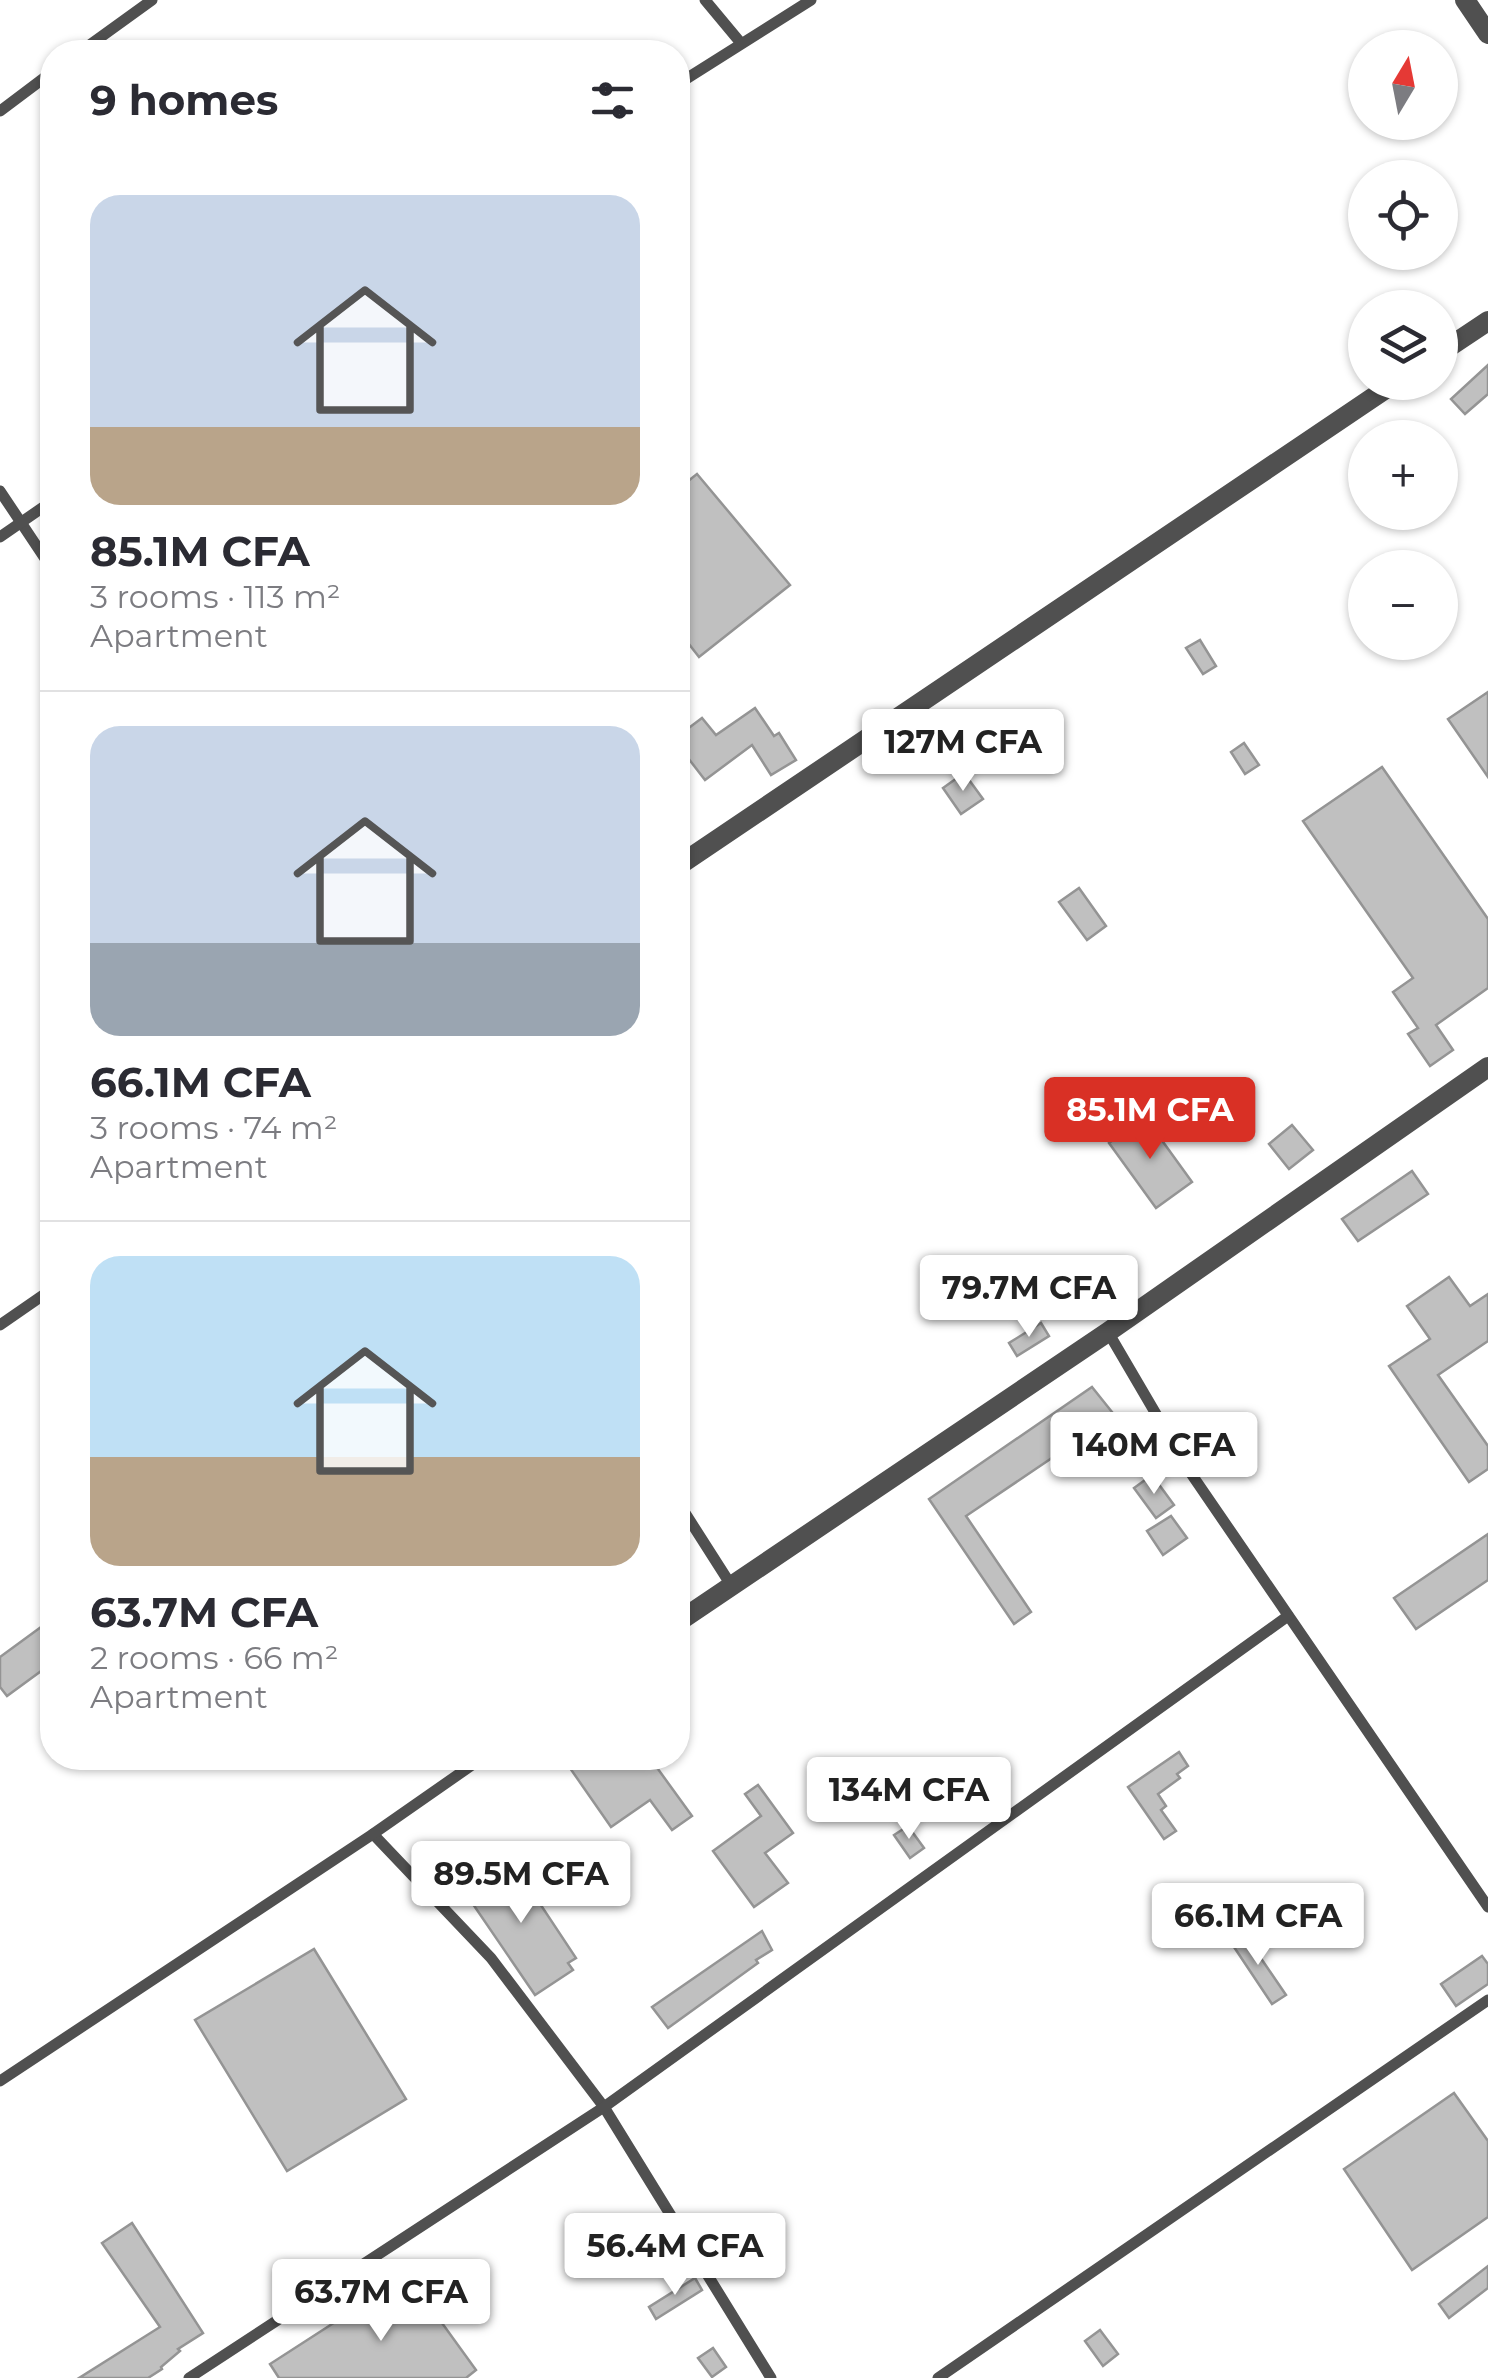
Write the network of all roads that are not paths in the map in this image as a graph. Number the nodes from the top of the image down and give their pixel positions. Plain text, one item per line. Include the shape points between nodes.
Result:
1 (152, 0) edge
2 (705, 0) edge
3 (812, 0) edge
4 (1465, 0) edge
5 (1488, 34) edge
6 (97, 40) edge
7 (740, 42) junction
8 (690, 76) edge
9 (40, 81) edge
10 (0, 110) edge
11 (1488, 320) edge
12 (1458, 341) edge
13 (1369, 400) edge
14 (0, 491) edge
15 (40, 509) edge
16 (22, 521) junction
17 (0, 537) edge
18 (40, 550) edge
19 (690, 858) edge
20 (1488, 1067) edge
21 (40, 1297) edge
22 (0, 1325) edge
23 (1108, 1332) junction
24 (690, 1521) edge
25 (731, 1585) junction
26 (690, 1614) edge
27 (1288, 1616) junction
28 (465, 1770) edge
29 (373, 1834) junction
30 (1488, 1906) edge
31 (1488, 2000) edge
32 (0, 2081) edge
33 (604, 2108) junction
34 (189, 2378) edge
35 (771, 2378) edge
36 (938, 2378) edge

1 - 6 lane
2 - 7 lane
3 - 7 lane
4 - 5 street
7 - 8 lane
9 - 10 lane
11 - 12 street
13 - 19 street
14 - 16 lane
15 - 16 lane
16 - 17 lane
16 - 18 lane
20 - 23 street
21 - 22 lane
23 - 25 street
23 - 27 lane via 1190,1472
24 - 25 lane
25 - 26 street
27 - 30 lane
27 - 33 lane
28 - 29 lane
29 - 32 lane
29 - 33 lane via 492,1958
31 - 36 lane
33 - 34 lane
33 - 35 lane

